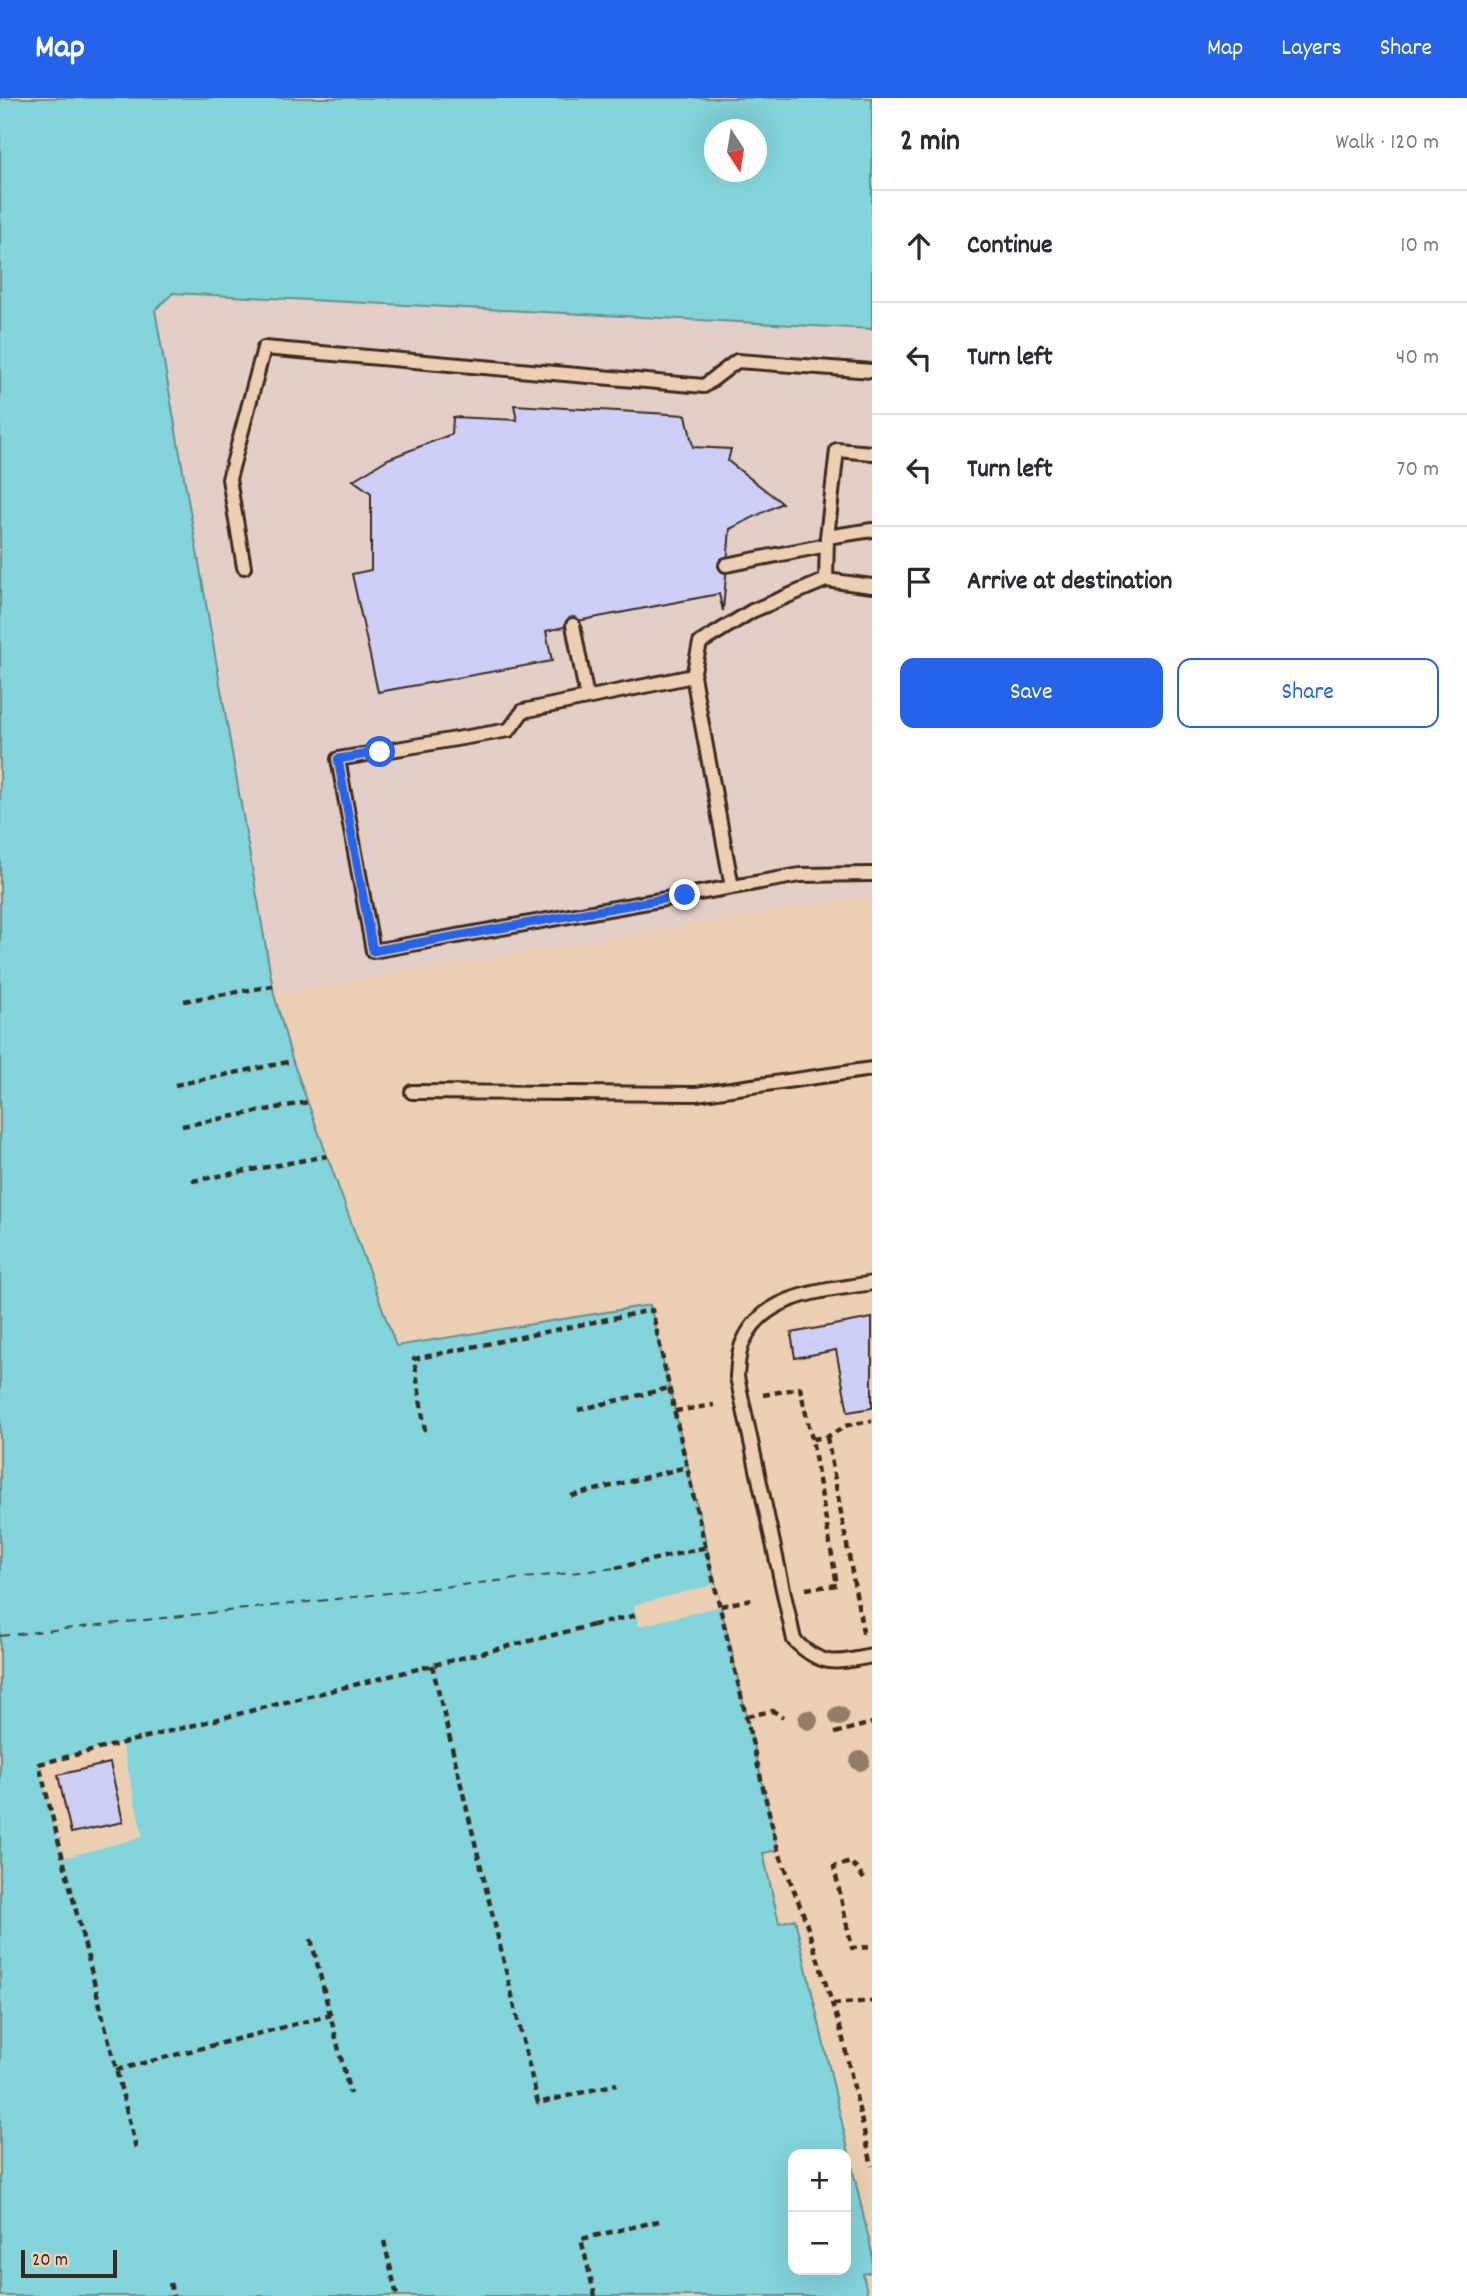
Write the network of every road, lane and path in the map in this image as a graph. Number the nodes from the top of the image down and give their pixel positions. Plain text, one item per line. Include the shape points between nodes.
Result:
1 (872, 371) edge
2 (872, 453) edge
3 (872, 530) edge
4 (827, 541) junction
5 (726, 565) dead end
6 (244, 567) dead end
7 (826, 580) junction
8 (872, 586) edge
9 (573, 625) dead end
10 (694, 676) junction
11 (587, 698) junction
12 (872, 874) edge
13 (732, 887) junction
14 (273, 986) dead end
15 (184, 1001) dead end
16 (293, 1061) dead end
17 (872, 1069) edge
18 (176, 1085) dead end
19 (412, 1092) dead end
20 (308, 1102) dead end
21 (182, 1126) dead end
22 (327, 1156) dead end
23 (192, 1181) dead end
24 (872, 1283) edge
25 (669, 1388) junction
26 (759, 1396) dead end
27 (714, 1405) dead end
28 (578, 1410) dead end
29 (675, 1411) junction
30 (872, 1420) edge
31 (425, 1431) dead end
32 (827, 1437) junction
33 (811, 1439) junction
34 (687, 1467) junction
35 (572, 1496) dead end
36 (707, 1547) junction
37 (616, 1568) dead end
38 (805, 1589) dead end
39 (755, 1598) dead end
40 (721, 1606) junction
41 (636, 1615) dead end
42 (593, 1625) dead end
43 (872, 1631) edge
44 (537, 1639) junction
45 (872, 1656) edge
46 (432, 1665) junction
47 (747, 1716) junction
48 (783, 1717) dead end
49 (872, 1723) edge
50 (835, 1733) dead end
51 (864, 1879) dead end
52 (311, 1939) dead end
53 (872, 1947) edge
54 (872, 2001) edge
55 (833, 2004) junction
56 (331, 2015) junction
57 (116, 2070) junction
58 (617, 2084) dead end
59 (350, 2094) dead end
60 (136, 2148) dead end
61 (872, 2164) edge
62 (659, 2221) dead end
63 (384, 2241) dead end
64 (170, 2284) dead end
65 (173, 2296) edge
66 (397, 2296) edge
67 (595, 2296) edge

1 - 6 lane via 737,361 704,386 264,348 229,479
2 - 4 lane via 838,450
3 - 4 lane
4 - 5 lane
4 - 7 lane
7 - 8 lane
7 - 10 lane via 752,611 700,643
9 - 11 lane
10 - 11 lane
10 - 13 lane
11 - 13 lane via 523,711 509,730 338,759 373,951
12 - 13 lane via 800,875
14 - 15 path
16 - 18 path
17 - 19 lane via 696,1094
20 - 21 path
22 - 23 path
24 - 45 lane via 789,1298 761,1316 744,1339 737,1377 794,1640 821,1661
25 - 28 path
25 - 29 path
25 - 31 path via 652,1310 414,1359
26 - 33 path via 800,1388
27 - 29 path
29 - 34 path
30 - 32 path via 848,1425
32 - 33 path
32 - 43 path via 863,1632
33 - 38 path via 837,1585
34 - 35 path
34 - 36 path
36 - 37 path
36 - 40 path
39 - 40 path
40 - 47 path
41 - 44 path
42 - 44 path
44 - 46 path
46 - 57 path via 39,1764
46 - 58 path via 538,2103
47 - 48 path via 773,1711
47 - 55 path via 778,1850
49 - 50 path
51 - 53 path via 851,1861 834,1867 852,1948
52 - 56 path
54 - 55 path
55 - 61 path
56 - 57 path
56 - 59 path
57 - 60 path
62 - 67 path via 581,2239
63 - 66 path
64 - 65 path

